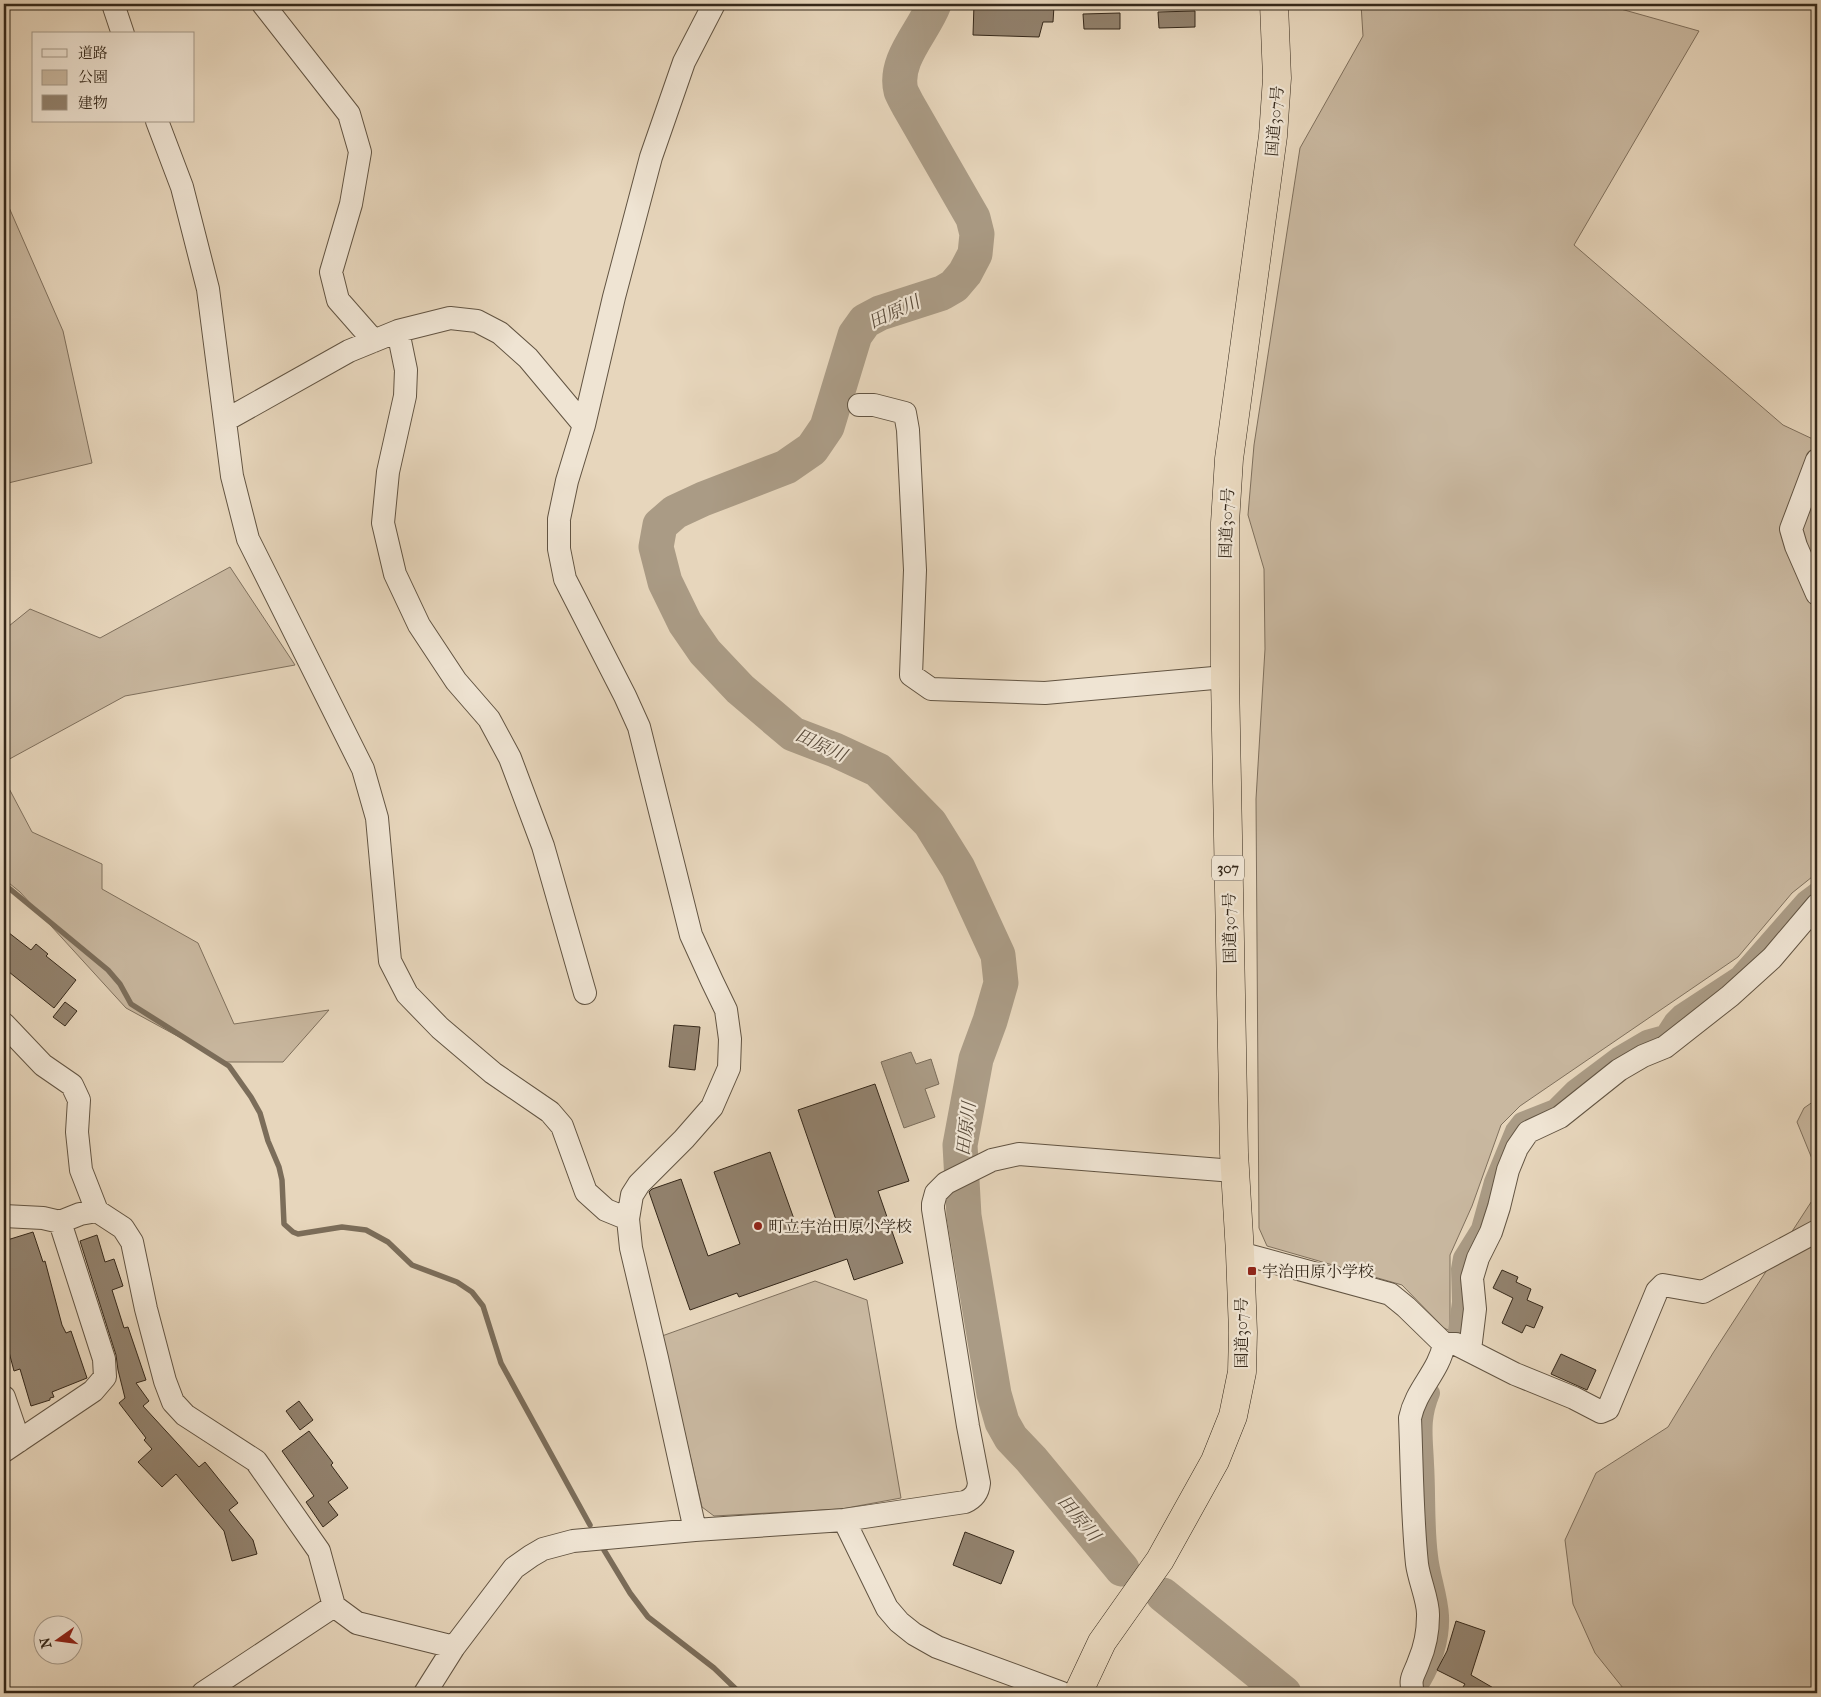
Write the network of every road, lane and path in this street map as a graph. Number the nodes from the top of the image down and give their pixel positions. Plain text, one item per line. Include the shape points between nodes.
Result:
1 (113, 4) edge
2 (263, 4) edge
3 (714, 4) edge
4 (1274, 4) edge
5 (122, 32) edge
6 (157, 122) edge
7 (398, 331) junction
8 (374, 341) junction
9 (859, 405) dead end
10 (226, 420) junction
11 (584, 425) junction
12 (1817, 460) edge
13 (1817, 594) edge
14 (1225, 677) junction
15 (1817, 905) edge
16 (585, 993) dead end
17 (4, 1024) edge
18 (1234, 1171) junction
19 (97, 1211) junction
20 (4, 1216) edge
21 (628, 1219) junction
22 (60, 1222) junction
23 (1817, 1231) edge
24 (1240, 1253) junction
25 (1444, 1344) junction
26 (1470, 1350) junction
27 (4, 1398) edge
28 (11, 1446) edge
29 (844, 1520) junction
30 (695, 1530) junction
31 (334, 1606) junction
32 (454, 1647) junction
33 (203, 1693) edge
34 (425, 1693) edge
35 (1062, 1693) edge
36 (1078, 1693) edge
37 (1413, 1693) edge

1 - 5 street
2 - 8 street via 349,114 360,152 352,204 331,272 338,300
3 - 11 street via 684,62 651,157
4 - 14 highway, 国道307号 / 307 via 1277,78 1273,136 1229,459 1225,514
6 - 10 street via 182,187 208,290
7 - 8 street
7 - 11 street via 450,318 477,321 500,333 528,358
7 - 16 street via 406,370 405,396 388,472 383,523 396,574 419,625 456,681 489,719 510,758 543,846
8 - 10 street via 349,351
9 - 14 street via 874,405 905,414 915,570 912,675 931,689 1045,693
10 - 21 street via 232,476 248,539 363,769 377,818 390,961 407,994 440,1028 493,1073 550,1112 565,1132 586,1192 606,1210
11 - 21 street via 558,519 565,579 639,727 691,935 726,1010 730,1039 729,1068 712,1107 639,1184 632,1195
12 - 13 street via 1791,529
14 - 18 highway, 国道307号 / 307
15 - 26 street via 1772,958 1730,996 1665,1047 1619,1070 1560,1117 1528,1132 1508,1170 1499,1207 1472,1278 1475,1309
17 - 19 street via 43,1065 72,1085 79,1100 77,1132 81,1170
18 - 24 highway, 国道307号 / 307
18 - 29 street via 1031,1154 1006,1155 940,1187 932,1204 979,1489 965,1502
19 - 22 street
19 - 31 street via 123,1228 132,1242 165,1381 173,1402 185,1415 256,1461 320,1551
20 - 22 street
21 - 30 street via 631,1248
22 - 28 street via 104,1358 105,1377 93,1391
23 - 26 street via 1703,1292 1663,1286 1656,1291 1608,1409 1601,1412
24 - 25 street via 1390,1294
24 - 36 highway, 国道307号 / 307 via 1242,1372 1225,1439 1160,1560 1102,1642
25 - 26 street via 1456,1344
25 - 37 street via 1442,1357 1413,1404 1410,1418 1414,1535 1418,1574 1429,1614 1425,1640 1412,1676
27 - 28 street
29 - 30 street
29 - 35 street via 887,1608 914,1634 937,1647
30 - 32 street via 573,1541 543,1549 514,1568
31 - 32 street via 357,1623
31 - 33 street
32 - 34 street

